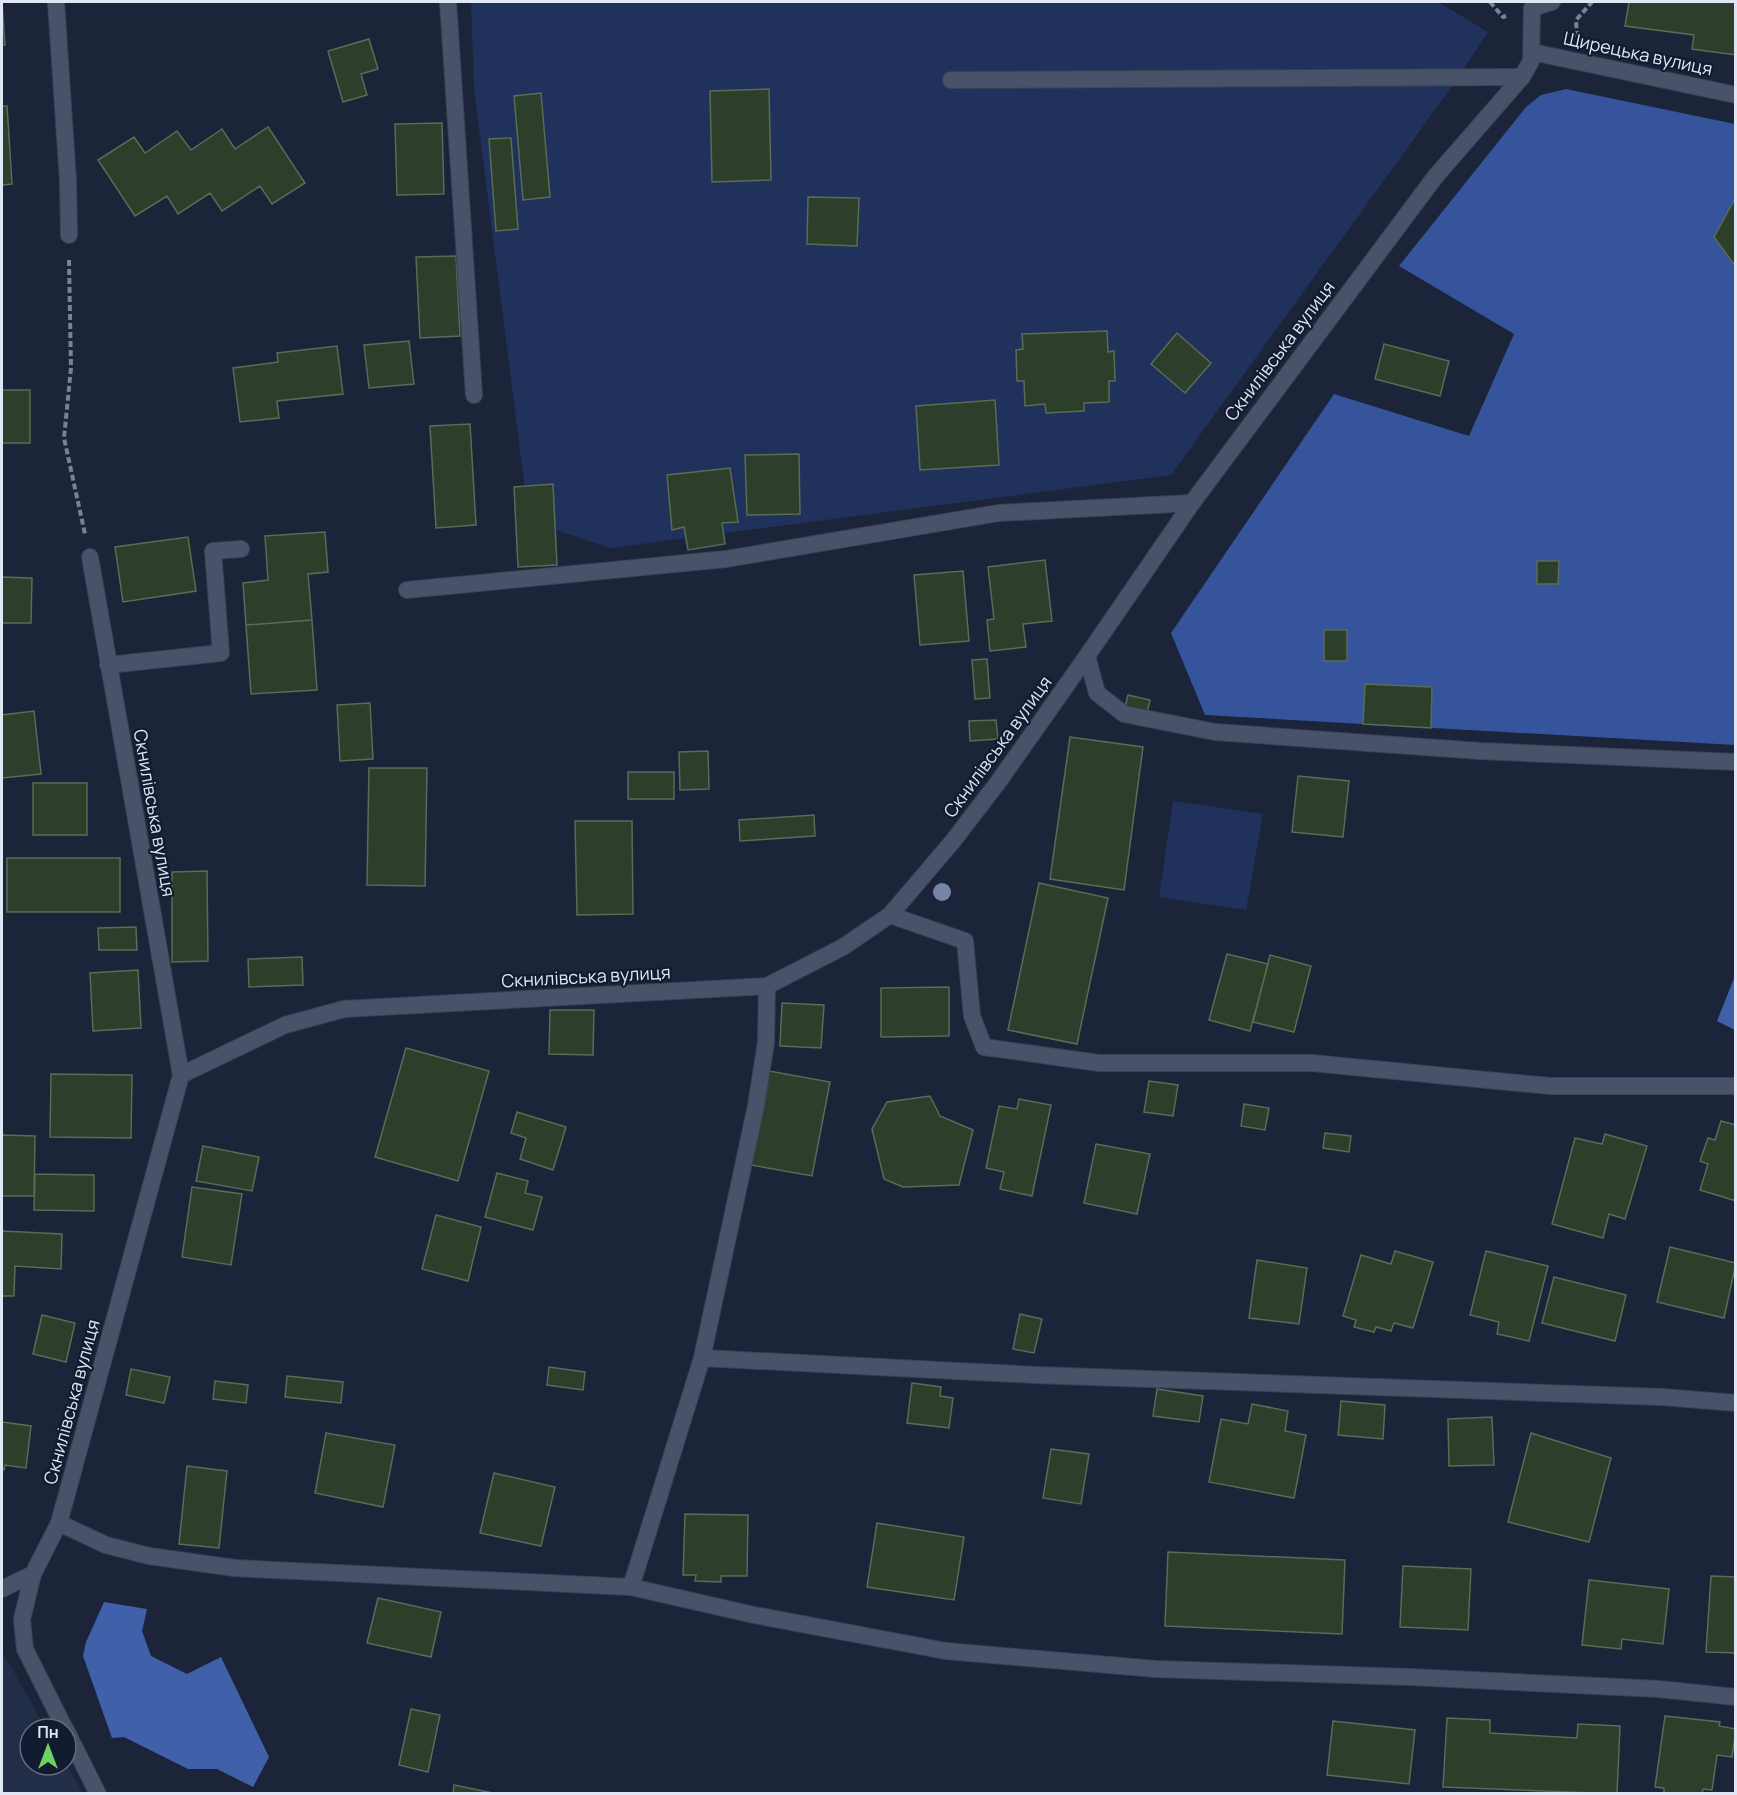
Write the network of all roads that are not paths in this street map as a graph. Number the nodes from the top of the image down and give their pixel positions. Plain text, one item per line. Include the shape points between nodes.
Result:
1 (56, 2) edge
2 (448, 2) edge
3 (1552, 2) edge
4 (1527, 5) edge
5 (1532, 52) junction
6 (1522, 77) junction
7 (951, 80) dead end
8 (1736, 95) edge
9 (69, 235) road end
10 (474, 395) dead end
11 (1192, 503) junction
12 (241, 549) dead end
13 (90, 557) road end
14 (407, 590) dead end
15 (1088, 656) junction
16 (108, 665) junction
17 (1736, 762) edge
18 (890, 915) junction
19 (767, 986) junction
20 (181, 1075) junction
21 (1736, 1086) edge
22 (702, 1358) junction
23 (1736, 1403) edge
24 (59, 1523) junction
25 (33, 1574) junction
26 (631, 1587) junction
27 (2, 1589) edge
28 (1736, 1697) edge
29 (59, 1717) edge
30 (78, 1754) edge
31 (98, 1794) edge

1 - 9 street
2 - 10 street
3 - 4 street, Скнилівська вулиця
4 - 5 street, Скнилівська вулиця
5 - 6 street, Скнилівська вулиця
5 - 8 street, Щирецька вулиця
6 - 7 street
6 - 11 street, Скнилівська вулиця via 1435,177
11 - 14 street via 999,513 726,559
11 - 15 street, Скнилівська вулиця
12 - 16 street via 213,551 221,653
13 - 16 street, Скнилівська вулиця
15 - 17 street via 1097,693 1124,714 1215,732 1480,751
15 - 18 street, Скнилівська вулиця via 993,790
16 - 20 street, Скнилівська вулиця
18 - 19 street, Скнилівська вулиця via 843,947
18 - 21 street via 965,942 972,1016 984,1047 1099,1063 1312,1063 1550,1086
19 - 20 street, Скнилівська вулиця via 344,1009 285,1025
19 - 22 street via 766,1042 756,1106
20 - 24 street, Скнилівська вулиця
22 - 23 street
22 - 26 street
24 - 25 street, Скнилівська вулиця
24 - 26 street via 117,1548 235,1568
25 - 27 street
25 - 29 street, Скнилівська вулиця via 22,1619 25,1649
26 - 28 street via 946,1651 1156,1669 1410,1677
30 - 31 street, Скнилівська вулиця

